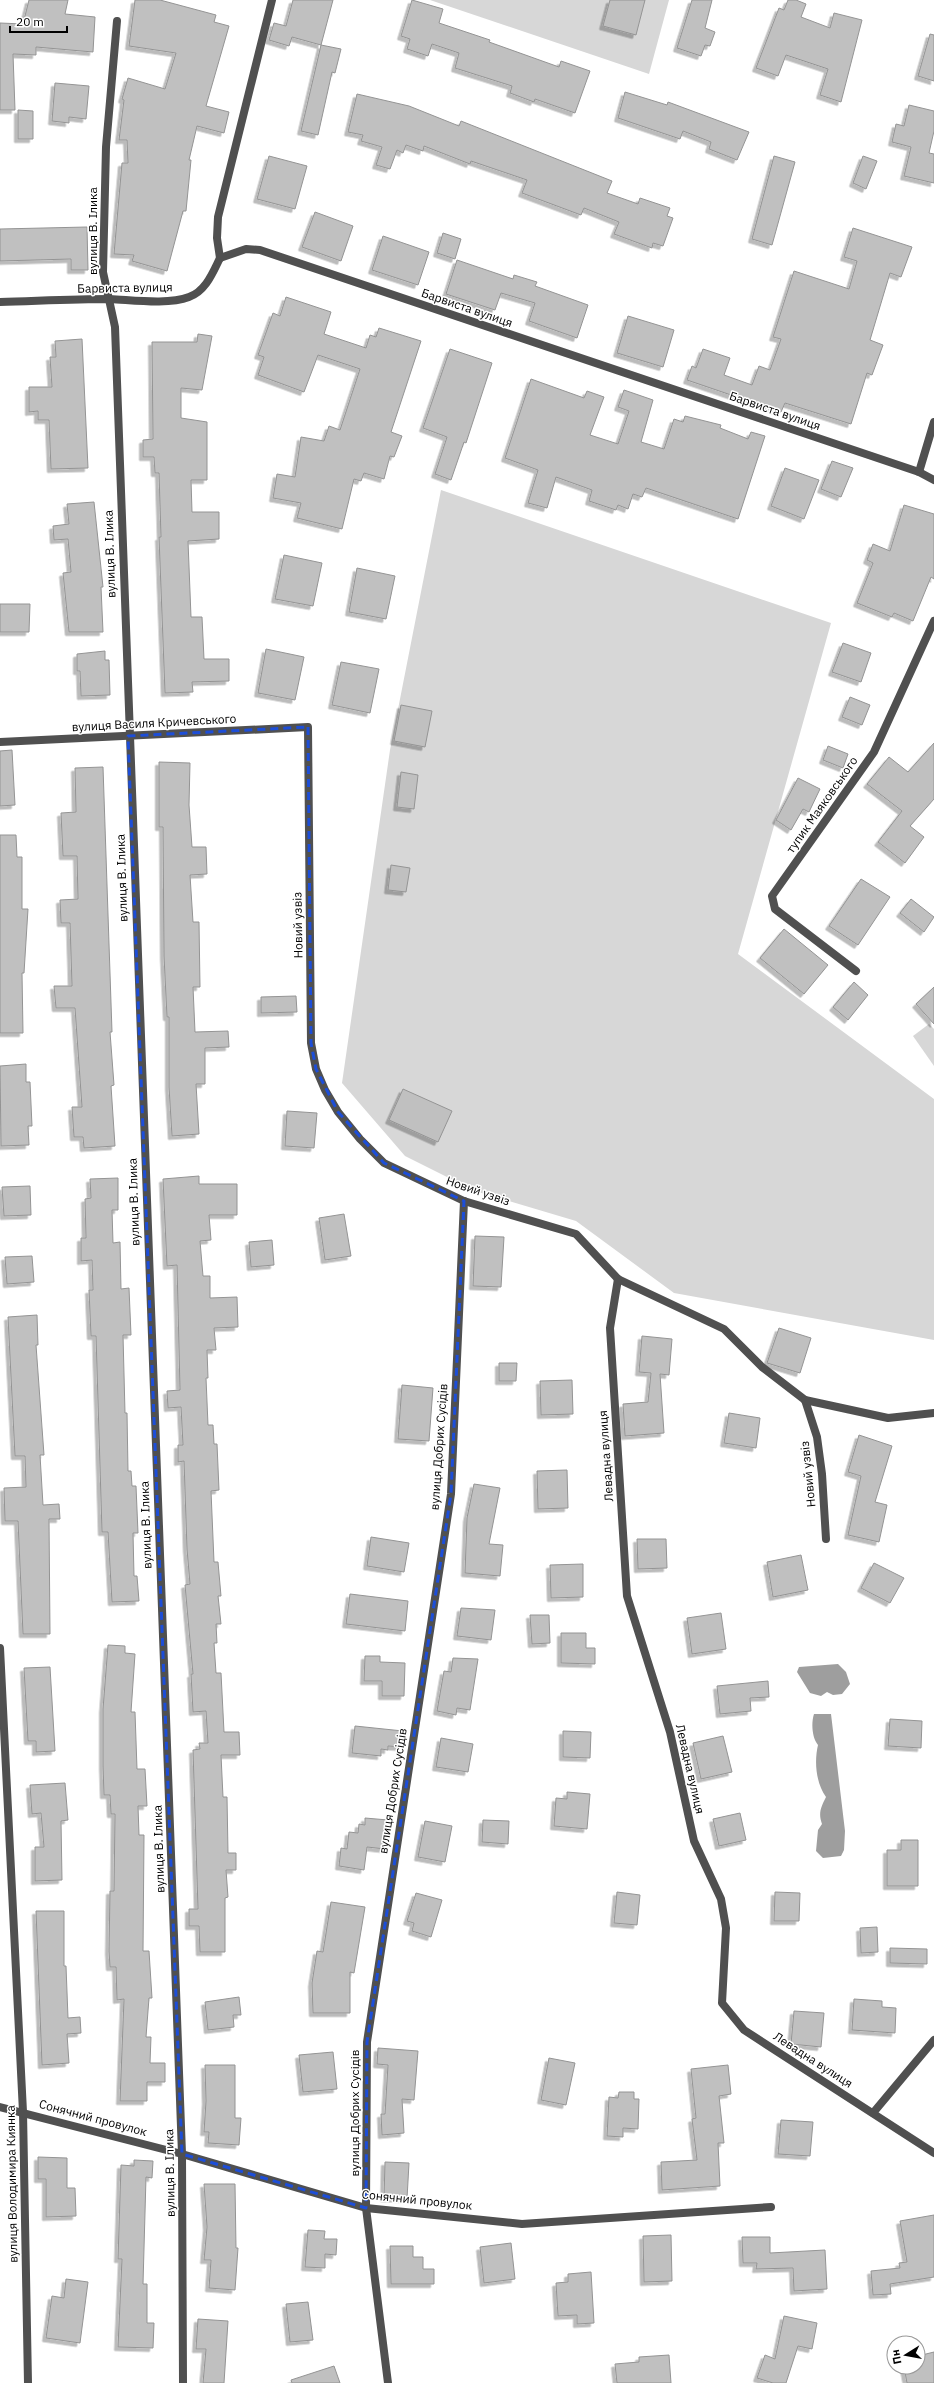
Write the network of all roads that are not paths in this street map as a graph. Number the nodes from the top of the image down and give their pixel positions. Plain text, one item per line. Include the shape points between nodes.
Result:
1 (272, 0) edge
2 (117, 21) dead end
3 (220, 258) junction
4 (109, 300) junction
5 (0, 302) edge
6 (934, 422) edge
7 (919, 472) junction
8 (934, 480) edge
9 (934, 621) edge
10 (308, 727) joint
11 (128, 736) junction
12 (0, 742) edge
13 (856, 971) dead end
14 (464, 1201) junction
15 (618, 1279) junction
16 (805, 1400) junction
17 (934, 1413) edge
18 (826, 1539) dead end
19 (0, 1648) edge
20 (934, 2040) edge
21 (0, 2107) edge
22 (23, 2112) junction
23 (873, 2113) junction
24 (934, 2153) edge
25 (182, 2154) junction
26 (366, 2208) junction
27 (771, 2208) dead end
28 (28, 2383) edge
29 (183, 2383) edge
30 (388, 2383) edge

1 - 3 street via 218,217 217,238
2 - 4 street, вулиця В. Ілика via 106,147 103,272
3 - 4 street, Барвиста вулиця via 210,279 200,291 190,297 173,300
3 - 7 street, Барвиста вулиця via 246,249 260,250
4 - 5 street, Барвиста вулиця
4 - 11 street, вулиця В. Ілика via 115,327
6 - 7 street
7 - 8 street, Барвиста вулиця
9 - 13 street, тупик Маяковського via 874,752 772,896 775,909
10 - 11 street, вулиця Василя Кричевського
10 - 14 street, Новий узвіз via 311,1043 316,1069 338,1112 384,1163
11 - 12 street, вулиця Василя Кричевського
11 - 25 street, вулиця В. Ілика
14 - 15 street, Новий узвіз via 576,1234
14 - 26 street, вулиця Добрих Сусідів via 451,1494 367,2042
15 - 16 street, Новий узвіз via 724,1329 762,1367
15 - 23 street, Левадна вулиця via 610,1328 627,1596 670,1732 694,1841 721,1899 726,1928 722,2002 744,2030
16 - 17 street via 888,1418
16 - 18 street, Новий узвіз via 817,1437
19 - 22 street, вулиця Володимира Киянка
20 - 23 street
21 - 22 street, Сонячний провулок
22 - 25 street, Сонячний провулок
22 - 28 street, вулиця Володимира Киянка
23 - 24 street, Левадна вулиця
25 - 26 street, Сонячний провулок
25 - 29 street, вулиця В. Ілика
26 - 27 street, Сонячний провулок via 522,2224
26 - 30 street, вулиця Добрих Сусідів

